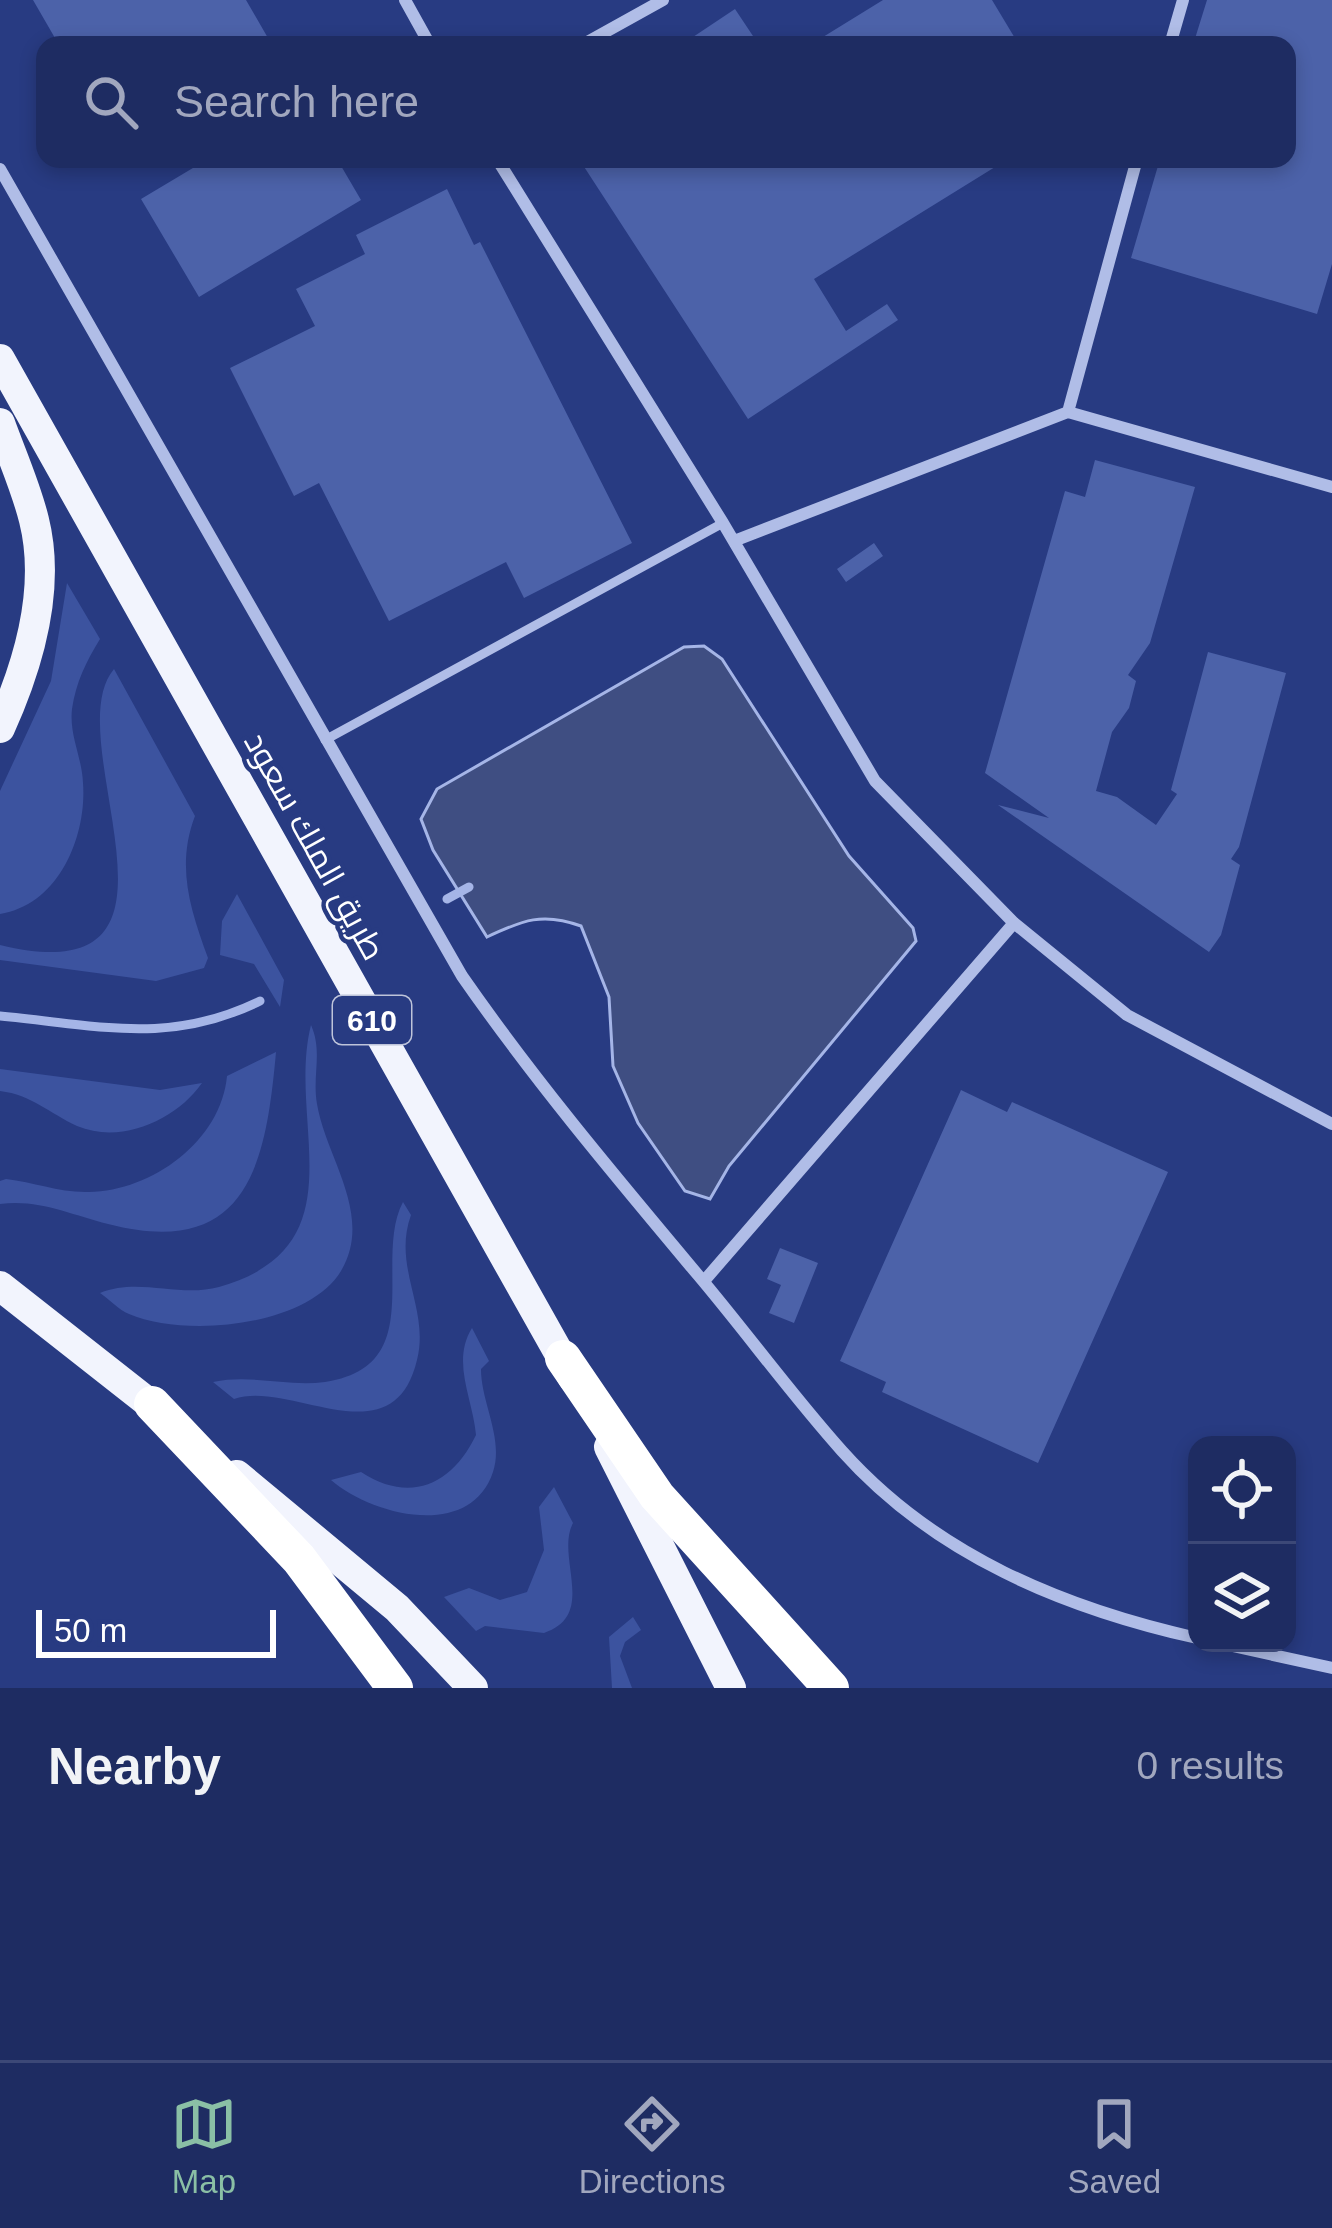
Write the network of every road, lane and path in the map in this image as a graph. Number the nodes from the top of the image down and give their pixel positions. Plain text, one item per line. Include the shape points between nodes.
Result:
1 (405, 0) edge
2 (663, 0) edge
3 (1183, 0) edge
4 (425, 36) edge
5 (598, 36) edge
6 (1173, 36) edge
7 (503, 168) edge
8 (1136, 168) edge
9 (0, 169) edge
10 (0, 359) edge
11 (1068, 412) junction
12 (0, 423) edge
13 (1332, 487) edge
14 (723, 523) junction
15 (734, 541) junction
16 (0, 728) edge
17 (326, 740) junction
18 (1014, 923) junction
19 (1332, 1124) edge
20 (704, 1281) junction
21 (0, 1286) edge
22 (563, 1358) junction
23 (152, 1404) junction
24 (1188, 1636) edge
25 (1260, 1652) edge
26 (1332, 1668) edge
27 (395, 1688) edge
28 (473, 1688) edge
29 (731, 1688) edge
30 (830, 1688) edge

1 - 4 street
2 - 5 street
3 - 6 street
7 - 14 street
8 - 11 street
9 - 17 street
10 - 22 main road, طريق الملك سعود / 610
11 - 13 street
11 - 15 street
12 - 16 main road via 35,522 38,579 32,635
14 - 15 street
14 - 17 lane
15 - 18 street via 875,781
17 - 20 street via 462,976 532,1076
18 - 19 street via 1126,1015
18 - 20 street
20 - 24 street via 844,1453 904,1510 967,1554 1058,1600
21 - 23 main road
22 - 29 main road, طريق الملك سعود / 610
22 - 30 highway via 657,1496
23 - 27 highway via 299,1559
23 - 28 main road via 397,1608
25 - 26 street

